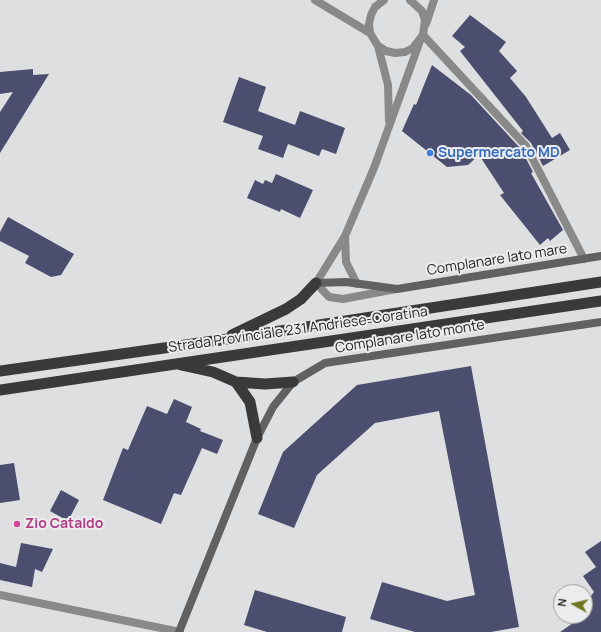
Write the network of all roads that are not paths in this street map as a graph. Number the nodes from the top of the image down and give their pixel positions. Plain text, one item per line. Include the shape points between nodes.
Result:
1 (315, 0) edge
2 (382, 0) edge
3 (410, 0) edge
4 (434, 0) edge
5 (370, 33) junction
6 (423, 35) junction
7 (378, 46) junction
8 (390, 125) junction
9 (345, 236) junction
10 (601, 256) edge
11 (584, 259) junction
12 (601, 282) edge
13 (316, 283) junction
14 (357, 284) junction
15 (396, 289) junction
16 (601, 301) edge
17 (601, 322) edge
18 (221, 340) junction
19 (173, 364) junction
20 (0, 371) edge
21 (236, 382) junction
22 (293, 382) junction
23 (0, 390) edge
24 (258, 438) junction
25 (0, 595) edge
26 (180, 632) edge

1 - 5 street
2 - 5 street via 371,15
3 - 6 street via 422,11 425,20
4 - 6 street
5 - 7 street
6 - 7 street via 413,48 405,52 391,52
6 - 8 street
6 - 11 street via 526,146
7 - 8 street via 388,86
8 - 9 street
9 - 13 street
9 - 14 street via 346,262
10 - 11 main road, Complanare lato mare
11 - 15 main road, Complanare lato mare
12 - 18 highway, Strada Provinciale 231 Andriese-Coratina
13 - 14 main road, Complanare lato mare
13 - 15 street, Complanare lato mare via 330,297 343,299
13 - 18 highway via 301,299 286,309
14 - 15 main road, Complanare lato mare
16 - 19 highway, Strada Provinciale 231 Andriese-Coratina
17 - 22 main road, Complanare lato monte via 325,363
18 - 20 highway, Strada Provinciale 231 Andriese-Coratina
19 - 21 highway via 213,372
19 - 23 highway, Strada Provinciale 231 Andriese-Coratina
21 - 22 highway
21 - 24 highway via 250,402
22 - 24 main road, Complanare lato monte via 273,408
24 - 26 main road, Complanare lato monte via 212,546
25 - 26 street

